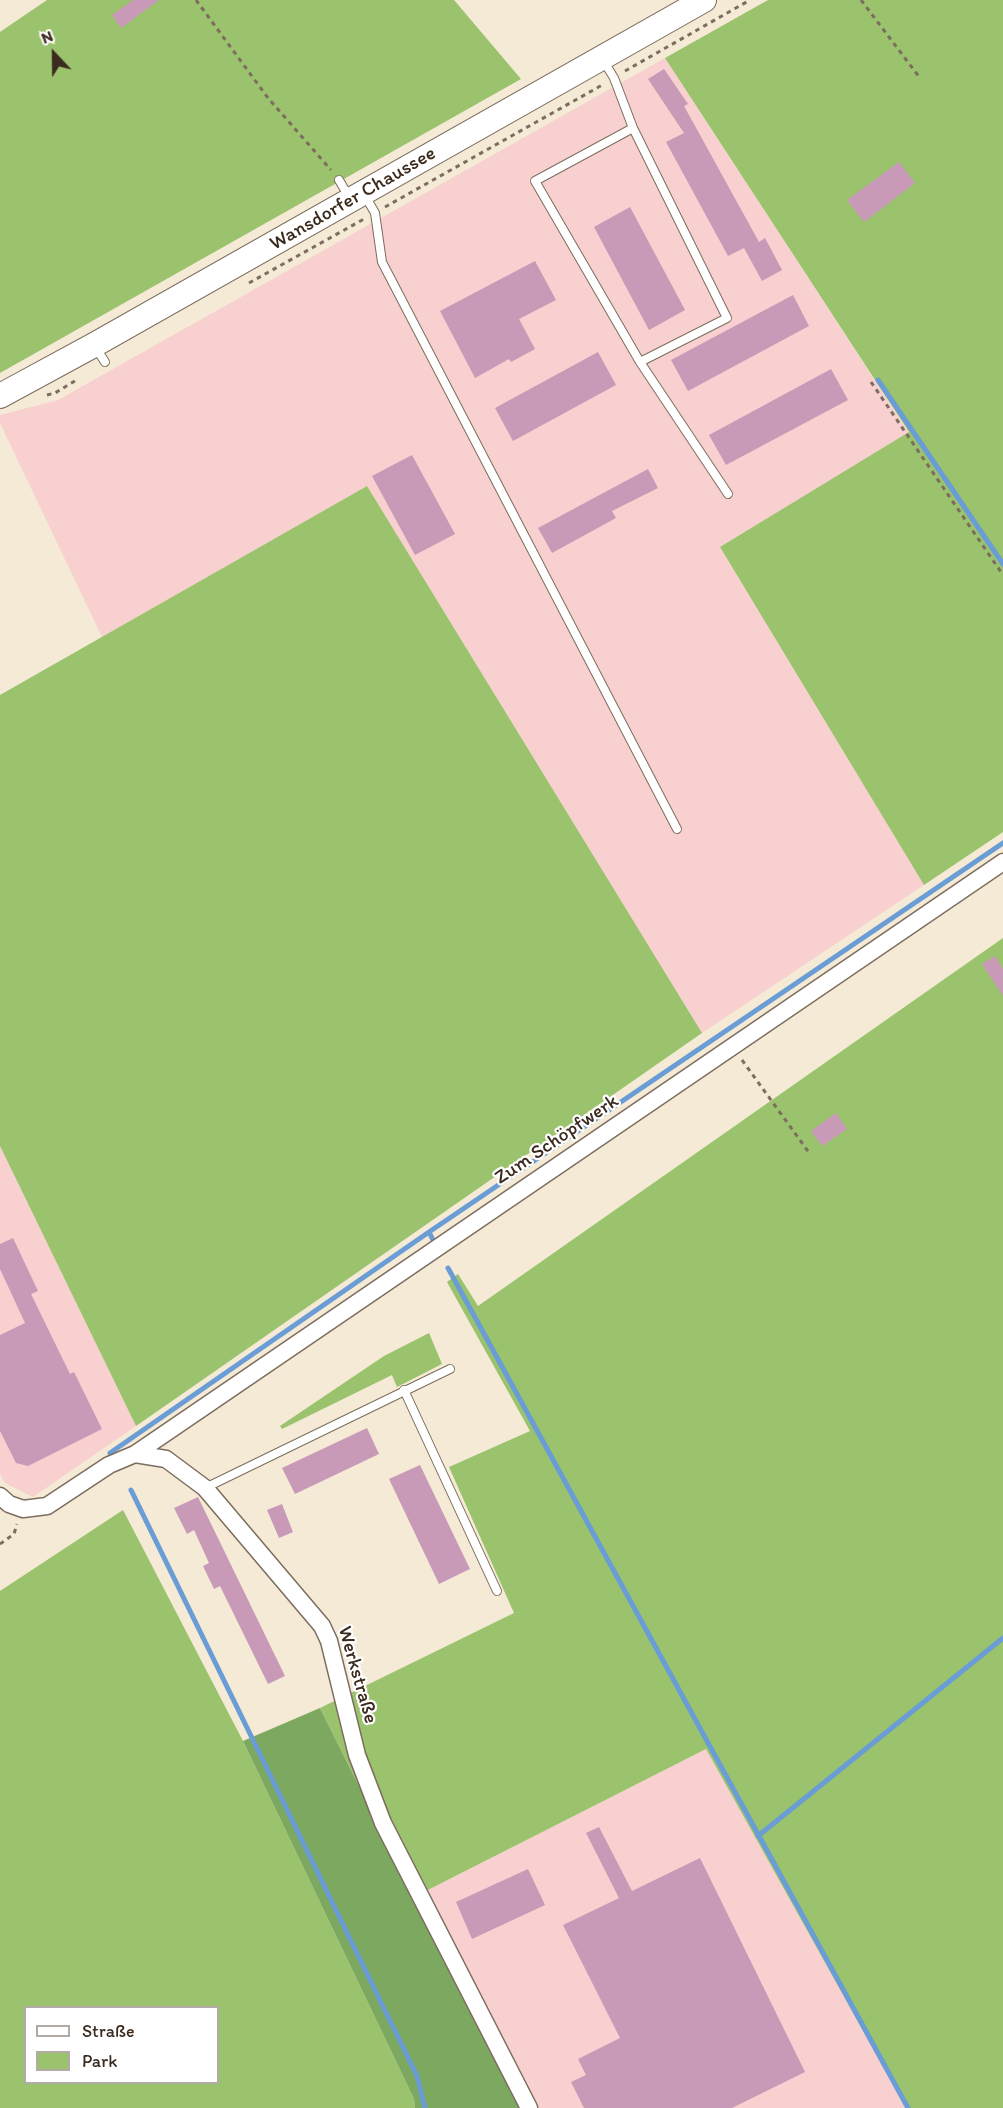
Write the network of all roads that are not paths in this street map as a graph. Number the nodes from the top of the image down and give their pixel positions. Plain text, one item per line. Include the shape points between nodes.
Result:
1 (704, 0) edge
2 (602, 58) junction
3 (633, 128) junction
4 (351, 191) junction
5 (640, 362) junction
6 (0, 396) edge
7 (728, 494) dead end
8 (677, 829) dead end
9 (1003, 862) edge
10 (450, 1369) dead end
11 (404, 1390) junction
12 (135, 1454) junction
13 (205, 1488) junction
14 (0, 1496) edge
15 (497, 1592) dead end
16 (529, 2108) edge

1 - 2 street, Wansdorfer Chaussee
2 - 3 lane
2 - 4 street, Wansdorfer Chaussee
3 - 5 lane via 727,318
3 - 5 lane via 535,181
4 - 6 street, Wansdorfer Chaussee via 100,354
4 - 8 lane via 375,213 382,262
5 - 7 lane
9 - 12 street, Zum Schöpfwerk
10 - 11 lane
11 - 13 lane
11 - 15 lane
12 - 13 street, Werkstraße via 166,1459
12 - 14 street via 109,1465 47,1506 23,1509
13 - 16 street, Werkstraße via 322,1626 357,1755 383,1823

